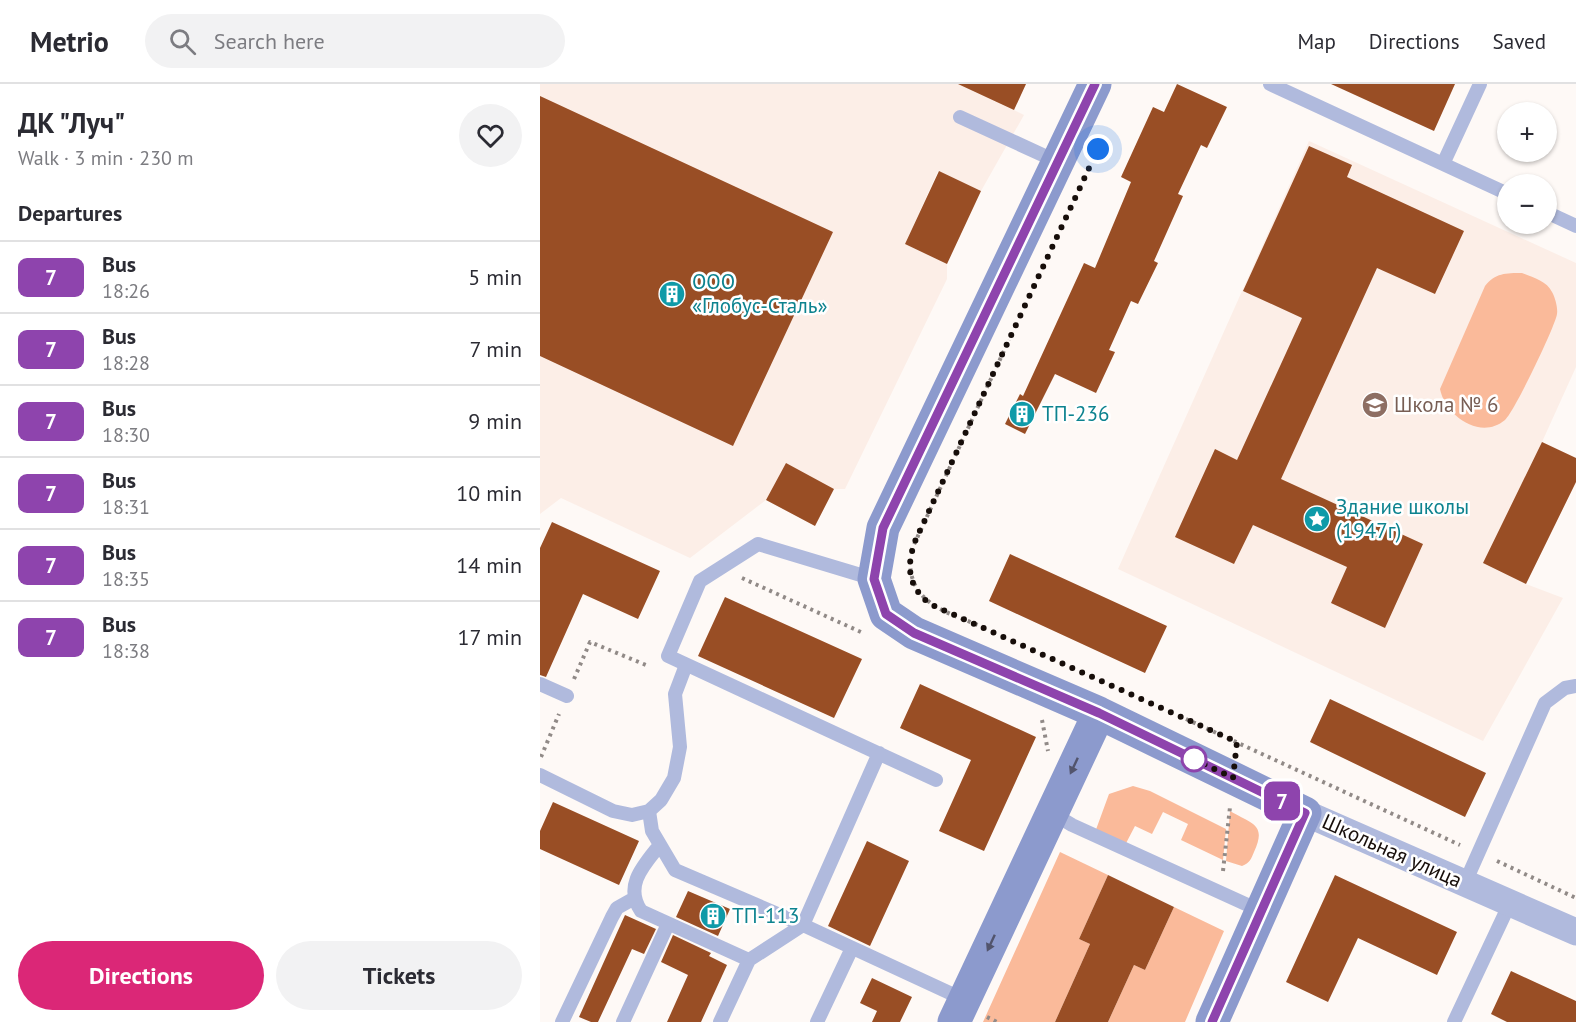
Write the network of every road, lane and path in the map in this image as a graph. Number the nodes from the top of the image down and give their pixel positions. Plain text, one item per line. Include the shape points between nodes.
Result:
1 (1095, 84) edge
2 (1270, 84) edge
3 (1480, 84) edge
4 (960, 117) dead end
5 (1058, 162) junction
6 (1443, 164) junction
7 (1497, 189) edge
8 (1557, 217) edge
9 (1576, 226) edge
10 (1012, 333) dead end
11 (721, 568) junction
12 (874, 579) junction
13 (994, 632) dead end
14 (873, 638) dead end
15 (668, 656) junction
16 (686, 665) junction
17 (540, 684) edge
18 (1576, 686) edge
19 (567, 696) junction
20 (1099, 713) junction
21 (1041, 717) dead end
22 (1184, 718) dead end
23 (1237, 742) junction
24 (879, 753) junction
25 (1049, 757) dead end
26 (540, 758) edge
27 (540, 776) edge
28 (1233, 778) junction
29 (936, 780) dead end
30 (649, 811) junction
31 (1052, 813) junction
32 (1305, 813) junction
33 (659, 846) junction
34 (1478, 853) junction
35 (1465, 883) junction
36 (1221, 893) junction
37 (1576, 898) edge
38 (633, 899) junction
39 (1510, 903) junction
40 (1261, 911) junction
41 (668, 924) junction
42 (803, 925) junction
43 (1576, 932) edge
44 (852, 948) junction
45 (749, 960) junction
46 (959, 1011) edge
47 (562, 1022) edge
48 (623, 1022) edge
49 (720, 1022) edge
50 (817, 1022) edge
51 (1212, 1022) edge
52 (1454, 1022) edge

1 - 5 street
2 - 6 lane
3 - 6 lane
4 - 5 lane
5 - 12 street via 883,528
6 - 7 lane
8 - 9 lane
10 - 13 path via 910,555 912,581 918,594 930,604
11 - 12 lane via 758,544
11 - 14 path
11 - 15 lane via 700,581
12 - 20 street, Школьная улица via 886,614 914,633
15 - 16 lane
15 - 19 path via 646,665 590,642
16 - 24 lane
16 - 30 lane via 675,694 680,747 674,778
17 - 19 lane
18 - 34 lane via 1565,688 1545,703
19 - 26 path
20 - 28 street, Школьная улица
20 -> 31 street
21 - 25 path
22 - 23 path
23 - 28 path
23 - 34 path
24 - 29 lane
24 - 42 lane
27 - 30 lane via 613,811 632,815
28 - 32 street, Школьная улица
28 - 36 path
30 - 33 lane
31 - 36 lane
31 -> 46 street
32 - 35 street, Школьная улица
32 - 40 street
33 - 38 lane via 639,873
33 - 42 lane via 675,870
34 - 35 lane
34 - 37 path
35 - 39 street, Школьная улица
36 - 40 lane
38 - 41 lane via 641,911
38 - 47 lane via 612,917
39 - 43 street, Школьная улица
39 - 52 lane
40 - 51 street
41 - 45 lane
41 - 48 lane
42 - 44 lane
42 - 45 lane
44 - 46 lane
44 - 50 lane
45 - 49 lane

